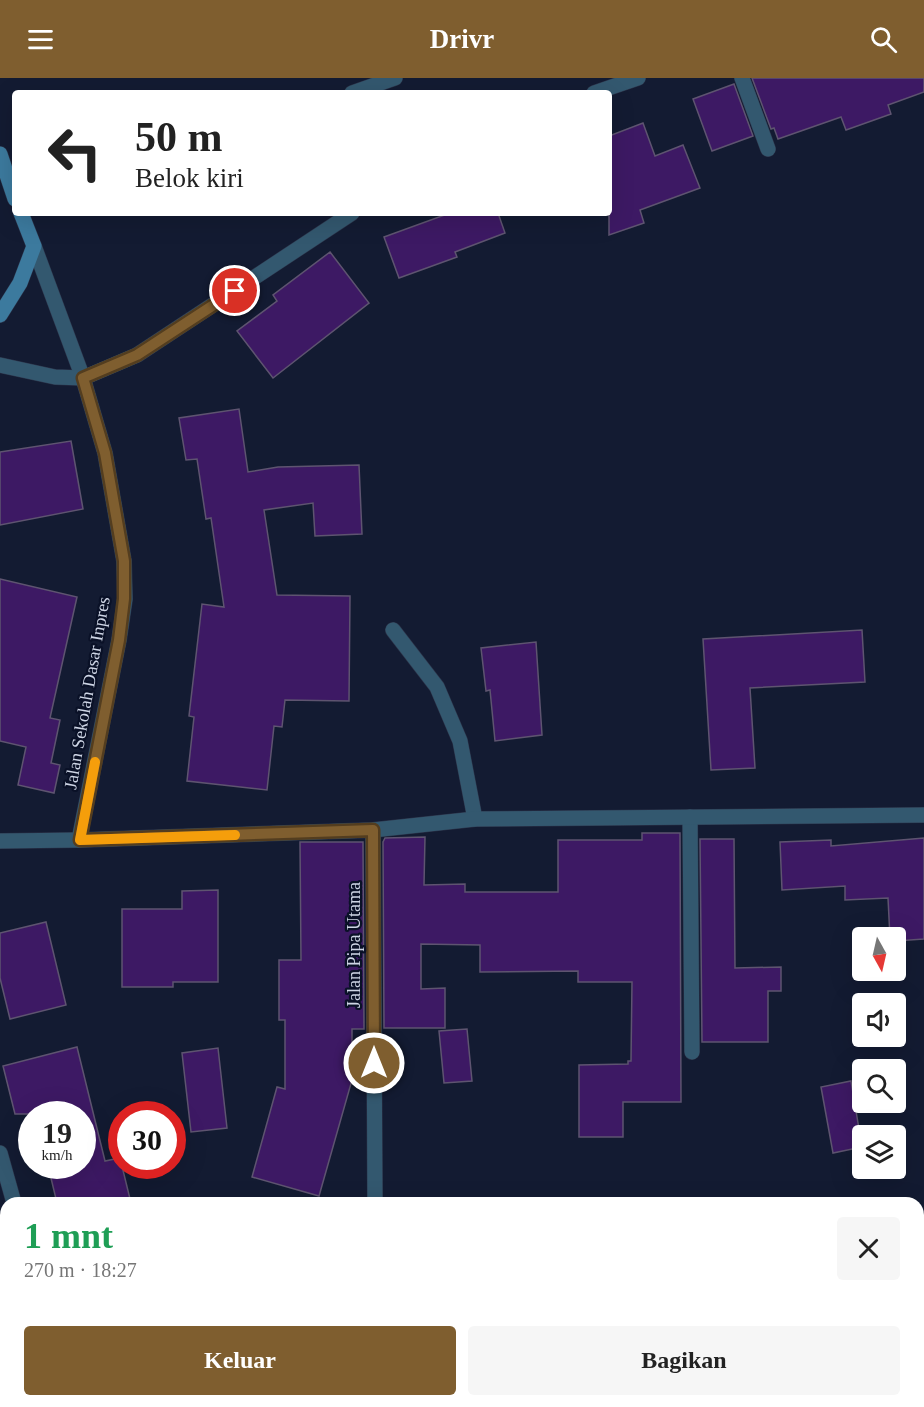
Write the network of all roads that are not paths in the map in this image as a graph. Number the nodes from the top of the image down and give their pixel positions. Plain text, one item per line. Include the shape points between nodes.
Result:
1 (395, 78) edge
2 (638, 78) edge
3 (742, 78) edge
4 (361, 90) edge
5 (603, 90) edge
6 (768, 149) dead end
7 (0, 154) edge
8 (12, 190) edge
9 (22, 216) edge
10 (347, 216) edge
11 (34, 246) junction
12 (0, 315) edge
13 (0, 365) edge
14 (83, 378) junction
15 (393, 630) dead end
16 (924, 815) edge
17 (690, 817) junction
18 (475, 819) junction
19 (373, 830) junction
20 (80, 840) junction
21 (0, 841) edge
22 (692, 1052) dead end
23 (0, 1153) edge
24 (12, 1197) edge
25 (375, 1197) edge

1 - 4 street
2 - 5 street
3 - 6 street
7 - 8 main road
9 - 11 main road
10 - 14 street via 137,355
11 - 12 main road via 20,283
11 - 14 street, Jalan Sekolah Dasar Inpres
13 - 14 street via 55,377
14 - 20 street, Jalan Sekolah Dasar Inpres via 105,453 124,561 124,599
15 - 18 street via 442,698 460,741
16 - 17 street
17 - 18 street
17 - 22 street
18 - 19 street
19 - 20 street
19 - 25 street, Jalan Pipa Utama
20 - 21 street
23 - 24 street

